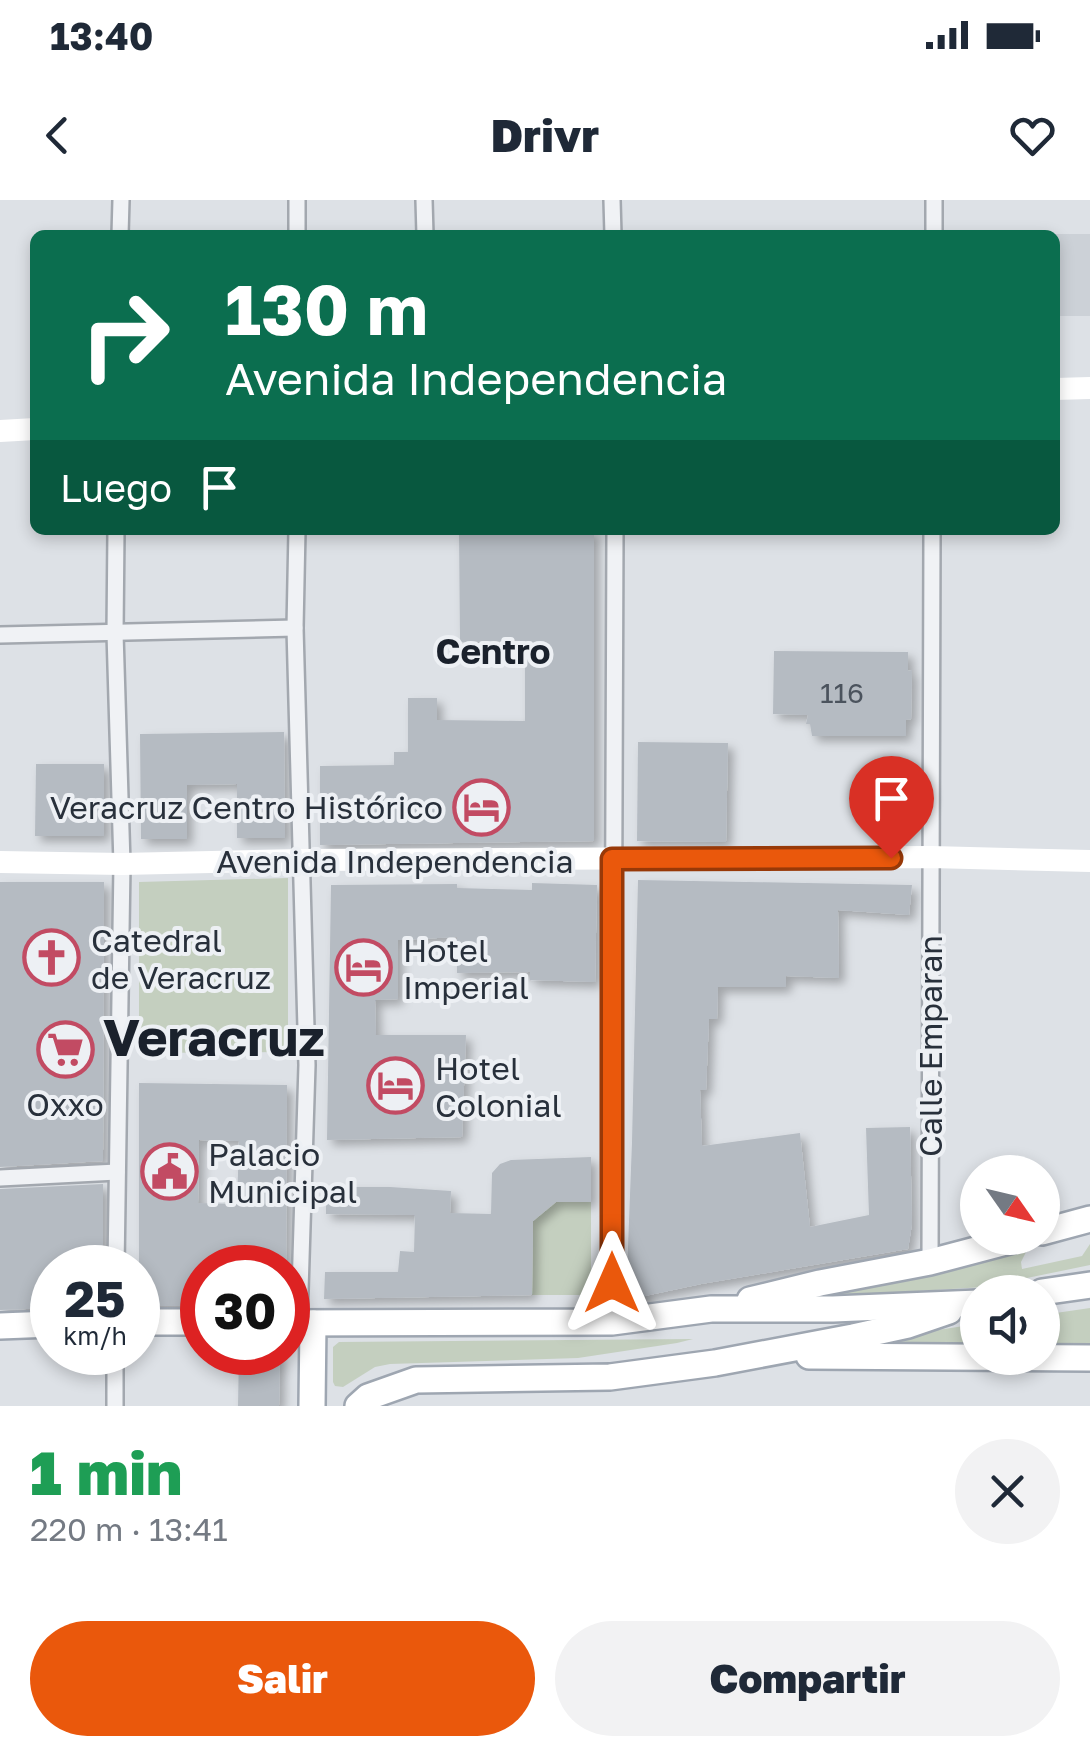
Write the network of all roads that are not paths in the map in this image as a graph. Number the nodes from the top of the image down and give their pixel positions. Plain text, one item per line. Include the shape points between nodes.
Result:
1 (121, 200) edge
2 (297, 200) edge
3 (424, 200) edge
4 (612, 200) edge
5 (934, 200) edge
6 (120, 230) edge
7 (297, 230) edge
8 (425, 230) edge
9 (613, 230) edge
10 (934, 230) edge
11 (1090, 388) edge
12 (1060, 389) edge
13 (30, 429) edge
14 (0, 431) edge
15 (116, 535) edge
16 (297, 535) edge
17 (615, 535) edge
18 (932, 535) edge
19 (295, 628) junction
20 (114, 633) junction
21 (0, 635) edge
22 (931, 858) junction
23 (612, 859) junction
24 (302, 860) junction
25 (1090, 861) edge
26 (0, 862) edge
27 (122, 864) junction
28 (117, 1172) junction
29 (0, 1178) edge
30 (1090, 1219) edge
31 (1060, 1227) edge
32 (116, 1245) edge
33 (302, 1245) edge
34 (960, 1254) edge
35 (930, 1262) junction
36 (1090, 1284) edge
37 (1060, 1289) edge
38 (960, 1303) edge
39 (960, 1308) edge
40 (711, 1309) junction
41 (612, 1322) junction
42 (310, 1323) edge
43 (30, 1325) edge
44 (0, 1326) edge
45 (754, 1356) junction
46 (1090, 1358) edge
47 (115, 1375) edge
48 (308, 1375) edge
49 (115, 1406) edge
50 (312, 1406) edge
51 (358, 1406) edge

1 - 6 street
2 - 7 street
3 - 8 street
4 - 9 street
5 - 10 street
11 - 12 street
13 - 14 street
15 - 20 street
16 - 19 street
17 - 23 street
18 - 22 street, Calle Emparan
19 - 20 street
19 - 24 street
20 - 21 street
20 - 27 street
22 - 23 street, Avenida Independencia
22 - 25 street, Avenida Independencia
22 - 35 street, Calle Emparan
23 - 24 street, Avenida Independencia
23 - 41 street
24 - 27 street, Avenida Independencia
24 - 33 street
26 - 27 street, Avenida Independencia
27 - 28 street
28 - 29 street
28 - 32 street
30 - 31 main road
34 - 35 main road
35 - 40 main road
36 - 37 main road
38 - 40 main road
39 - 45 main road
40 - 41 main road
41 - 42 main road
43 - 44 main road
45 - 46 main road
45 - 51 main road via 610,1378 416,1380
47 - 49 street
48 - 50 main road

